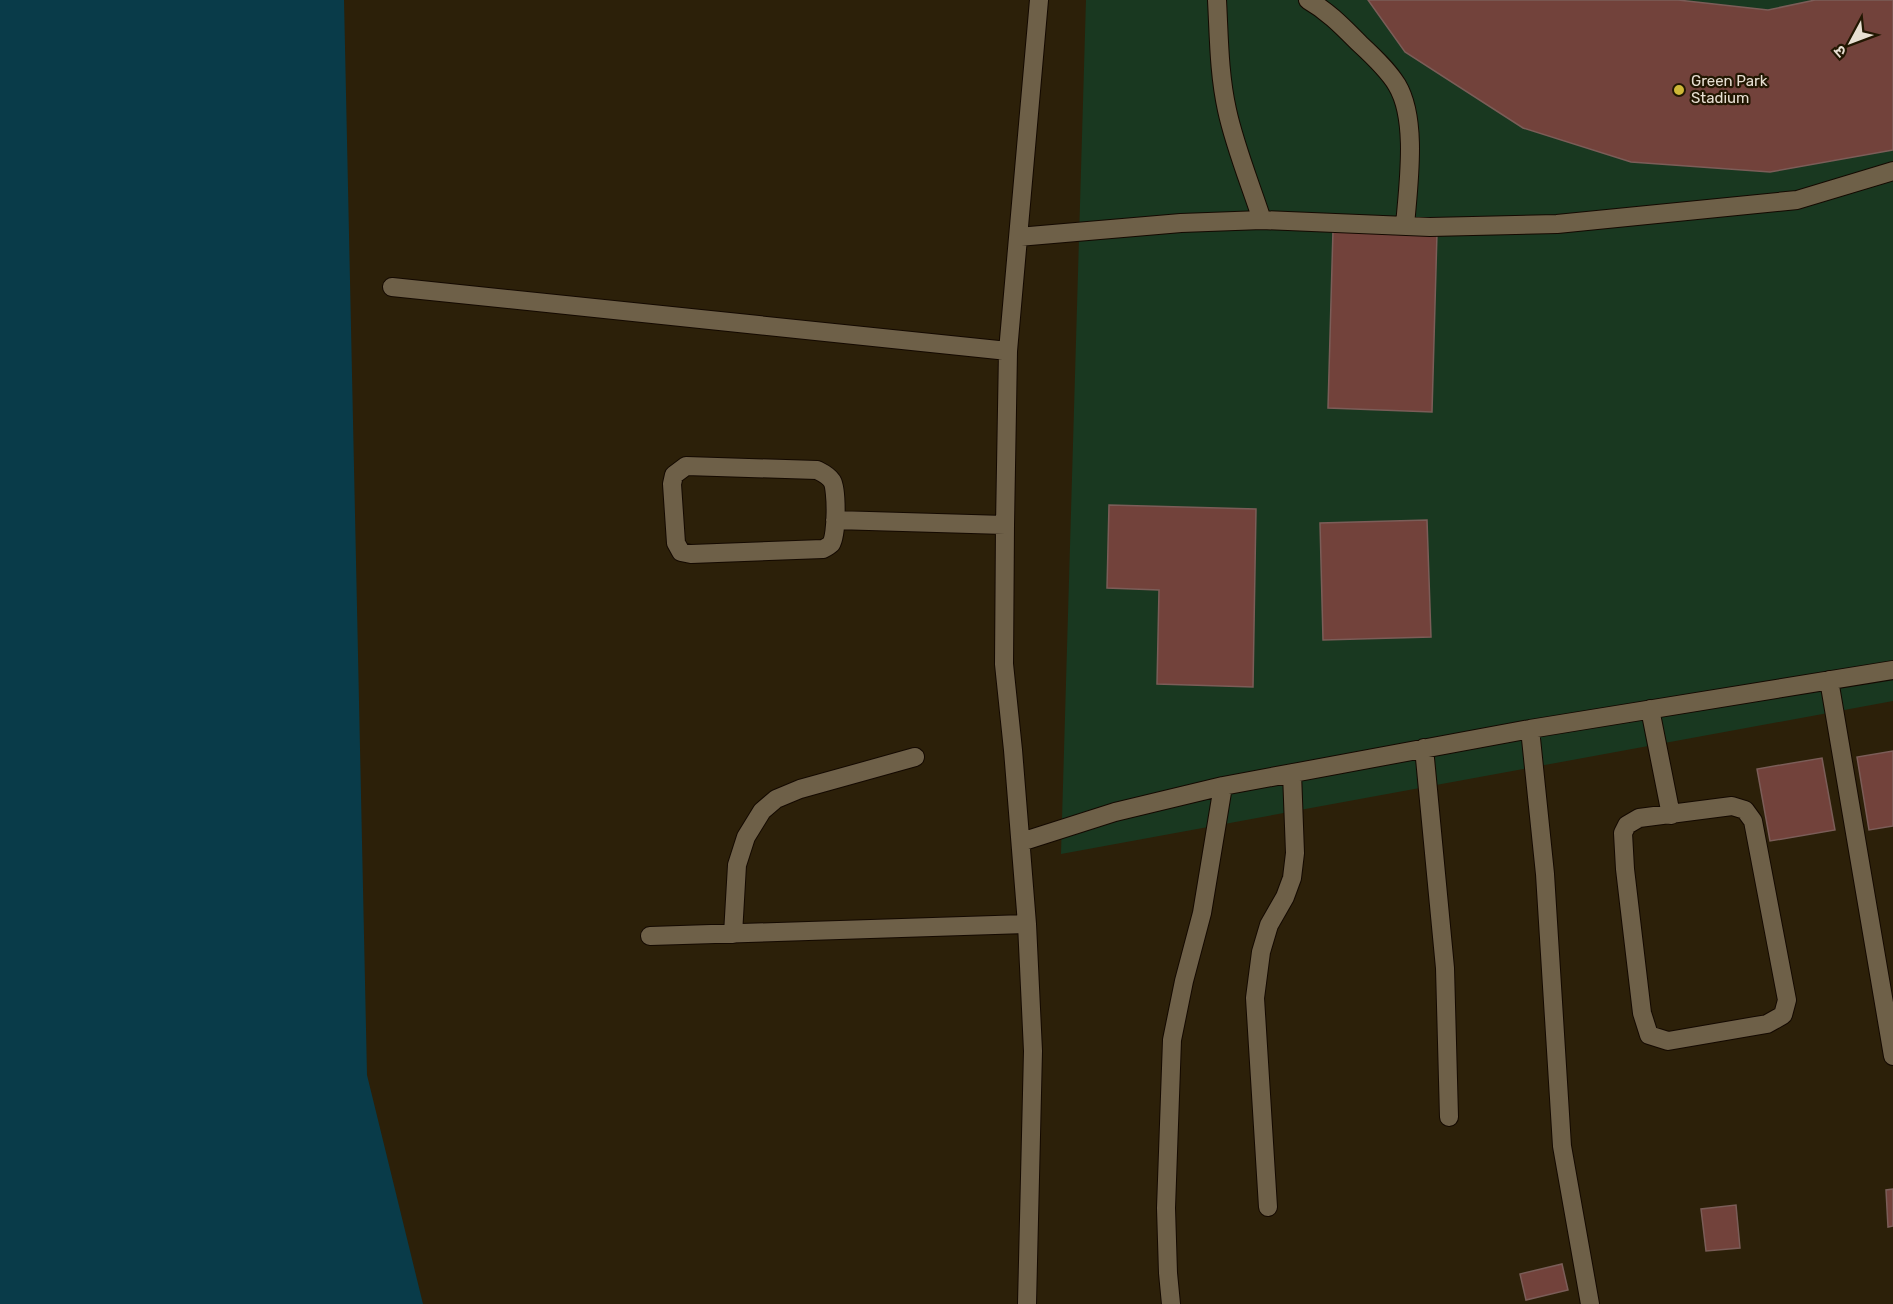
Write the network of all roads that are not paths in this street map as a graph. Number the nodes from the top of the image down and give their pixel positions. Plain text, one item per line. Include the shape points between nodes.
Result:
1 (1039, 0) edge
2 (1217, 0) edge
3 (1308, 0) edge
4 (1893, 171) edge
5 (1262, 220) junction
6 (1405, 226) junction
7 (1018, 237) junction
8 (392, 287) dead end
9 (1008, 351) junction
10 (835, 520) junction
11 (1005, 525) junction
12 (1893, 670) edge
13 (1829, 680) junction
14 (1650, 709) junction
15 (1530, 729) junction
16 (1424, 748) junction
17 (915, 757) dead end
18 (1292, 773) junction
19 (1224, 786) junction
20 (1671, 814) junction
21 (1021, 842) junction
22 (1028, 924) junction
23 (733, 934) junction
24 (650, 936) dead end
25 (1893, 1056) edge
26 (1449, 1117) dead end
27 (1268, 1207) dead end
28 (1028, 1304) edge
29 (1171, 1304) edge
30 (1590, 1304) edge

1 - 7 street
2 - 5 street via 1227,109
3 - 6 street via 1326,10 1398,86 1407,109 1410,143
4 - 6 street via 1797,200 1557,224
5 - 6 street
5 - 7 street
7 - 9 street
8 - 9 street
9 - 11 street
10 - 10 street via 834,484 817,470 686,466 674,475 676,543 681,552 823,549 831,544
10 - 11 street
11 - 21 street via 1004,664
12 - 13 street
13 - 14 street
13 - 25 street
14 - 15 street
14 - 20 street
15 - 16 street
15 - 30 street via 1545,874 1562,1146
16 - 18 street
16 - 26 street via 1445,968
17 - 23 street via 800,789 776,799 762,811 746,837 737,865
18 - 19 street
18 - 27 street via 1292,878 1269,925 1255,998
19 - 21 street via 1116,812
19 - 29 street via 1202,914 1172,1040 1166,1208
20 - 20 street via 1639,818 1627,825 1623,834 1642,1013 1649,1035 1668,1041 1767,1024 1783,1015 1787,1000 1753,821 1745,810 1732,806
21 - 22 street
22 - 23 street
22 - 28 street via 1033,1051
23 - 24 street

